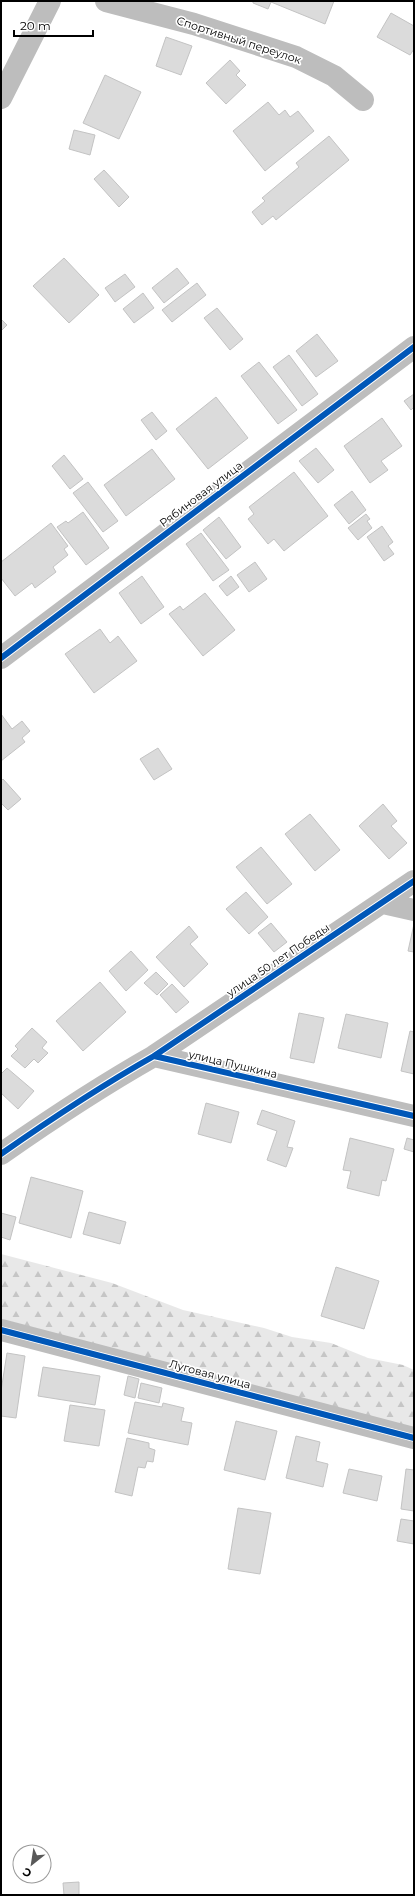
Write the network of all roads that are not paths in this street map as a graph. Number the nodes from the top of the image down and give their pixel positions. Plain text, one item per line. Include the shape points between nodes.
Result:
1 (50, 1) edge
2 (106, 1) edge
3 (1, 98) edge
4 (363, 100) dead end
5 (414, 347) edge
6 (1, 658) edge
7 (414, 881) edge
8 (383, 902) junction
9 (414, 910) edge
10 (154, 1056) junction
11 (414, 1116) edge
12 (1, 1154) edge
13 (1, 1330) edge
14 (414, 1438) edge

1 - 3 street
2 - 4 street, Спортивный переулок via 194,24 296,57 334,76
5 - 6 street, Рябиновая улица
7 - 8 street, улица 50 лет Победы
8 - 9 street
8 - 10 street, улица 50 лет Победы
10 - 11 street, улица Пушкина
10 - 12 street via 60,1112
13 - 14 street, Луговая улица

